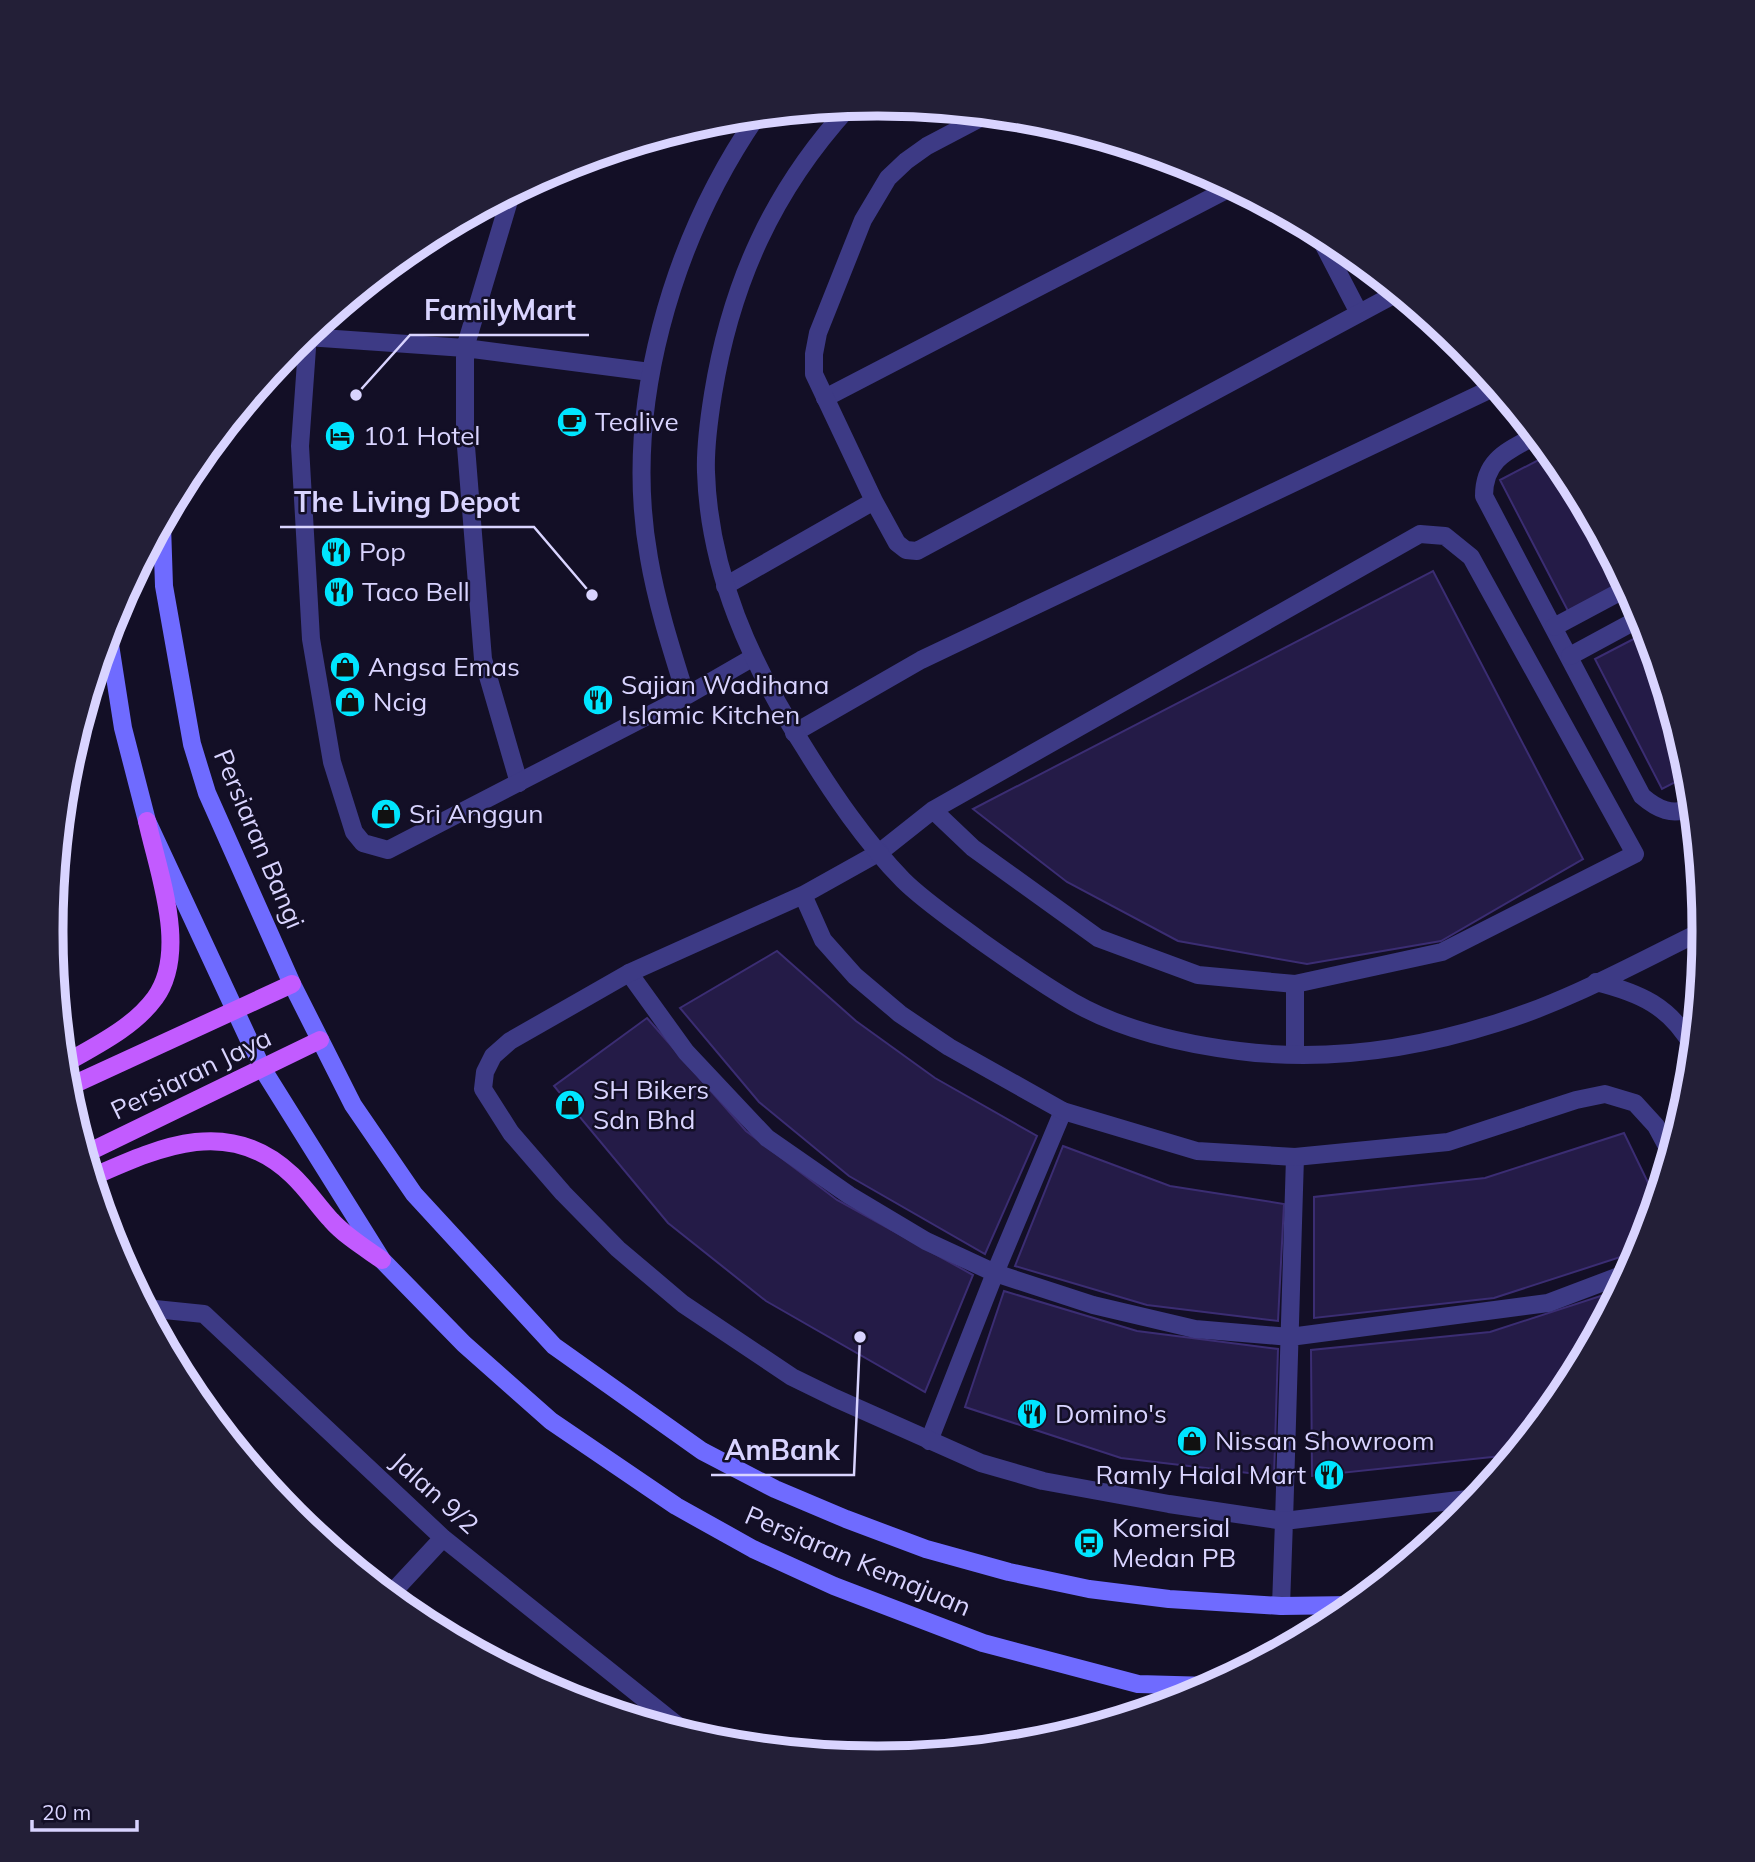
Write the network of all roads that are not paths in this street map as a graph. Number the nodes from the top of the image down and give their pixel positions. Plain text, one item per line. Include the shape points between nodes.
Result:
1 (839, 117) edge
2 (973, 122) edge
3 (750, 127) edge
4 (1221, 193) edge
5 (509, 205) edge
6 (1328, 253) edge
7 (1388, 298) edge
8 (1359, 313) junction
9 (321, 337) edge
10 (465, 348) junction
11 (306, 351) edge
12 (650, 372) junction
13 (1487, 391) edge
14 (825, 398) junction
15 (1528, 440) edge
16 (874, 501) junction
17 (163, 542) edge
18 (725, 586) junction
19 (1618, 593) edge
20 (1631, 623) edge
21 (1554, 627) junction
22 (112, 654) edge
23 (1570, 656) junction
24 (752, 658) junction
25 (686, 696) junction
26 (794, 733) junction
27 (519, 783) junction
28 (933, 810) junction
29 (1683, 812) edge
30 (147, 821) junction
31 (880, 852) junction
32 (803, 895) junction
33 (1692, 936) edge
34 (629, 973) junction
35 (1596, 982) junction
36 (292, 984) junction
37 (1295, 984) junction
38 (235, 1010) junction
39 (1685, 1034) edge
40 (320, 1040) junction
41 (1295, 1054) junction
42 (74, 1059) edge
43 (262, 1068) junction
44 (78, 1083) edge
45 (1063, 1111) junction
46 (1664, 1141) edge
47 (93, 1150) edge
48 (1295, 1157) junction
49 (100, 1173) edge
50 (382, 1260) junction
51 (995, 1273) junction
52 (1614, 1278) edge
53 (157, 1309) edge
54 (1290, 1337) junction
55 (929, 1441) junction
56 (1460, 1500) edge
57 (1284, 1521) junction
58 (443, 1538) junction
59 (397, 1588) edge
60 (1334, 1605) edge
61 (1281, 1606) junction
62 (1183, 1685) edge
63 (669, 1718) edge

1 - 18 street via 768,219 747,264 721,345 708,422 706,468 709,511
2 - 14 street via 906,161 888,178 863,220 818,333 814,374
3 - 12 street via 693,228
4 - 14 street
5 - 10 street
6 - 8 street
7 - 8 street
8 - 16 street via 917,551 897,543
9 - 10 street
10 - 12 street
10 - 27 street via 465,434 483,660
11 - 27 street via 300,446 311,639 332,762 354,832 363,843 388,850
12 - 25 street via 643,462 648,557
13 - 26 street via 921,660
14 - 16 street
15 - 21 street via 1492,464 1484,480 1484,496
16 - 18 street
17 - 36 main road, Persiaran Bangi via 164,586 192,744 207,793
18 - 24 street
19 - 21 street
20 - 23 street
21 - 23 street
22 - 30 main road via 123,728
23 - 29 street via 1642,796 1655,807
24 - 25 street
24 - 26 street
25 - 27 street
26 - 31 street via 840,804
28 - 31 street
28 - 37 street via 973,848 1098,938 1198,975
28 - 37 street via 1420,534 1445,536 1471,557 1635,854 1442,952
30 - 38 main road
30 - 42 main road via 169,922 170,955 163,982 154,999 115,1035
31 - 32 street
31 - 41 street via 905,881 957,924 1075,1003 1138,1030 1237,1051
32 - 34 street
32 - 45 street via 823,940 855,976 900,1014
33 - 35 street
34 - 51 street via 686,1052 767,1138 926,1241
34 - 55 street via 510,1041 493,1056 483,1088 511,1133 618,1249 683,1304 792,1377
35 - 39 street via 1632,991 1654,1004
35 - 41 street via 1498,1023 1429,1041 1362,1052
36 - 38 main road, Persiaran Jaya
36 - 40 main road, Persiaran Bangi
37 - 41 street
38 - 43 main road
38 - 44 main road, Persiaran Jaya
40 - 43 main road, Persiaran Jaya
40 - 61 main road, Persiaran Kemajuan via 353,1105 414,1194 554,1346 702,1451 846,1519 926,1549 1009,1572 1089,1589
43 - 47 main road, Persiaran Jaya
43 - 50 main road, Persiaran Kemajuan
45 - 48 street via 1197,1151
45 - 51 street
46 - 48 street via 1635,1104 1605,1094 1448,1142
48 - 54 street
49 - 50 main road via 153,1150 185,1143 217,1140 241,1145 292,1175 333,1223
50 - 62 main road, Persiaran Kemajuan via 464,1344 551,1421 676,1506 752,1549 983,1643 1138,1684
51 - 54 street via 1093,1305 1195,1329
51 - 55 street
52 - 54 street via 1548,1303
53 - 58 street, Jalan 9/2 via 204,1314
54 - 57 street
55 - 57 street via 981,1463 1043,1481
56 - 57 street
57 - 61 street
58 - 59 street
58 - 63 street, Jalan 9/2
60 - 61 main road, Persiaran Kemajuan

